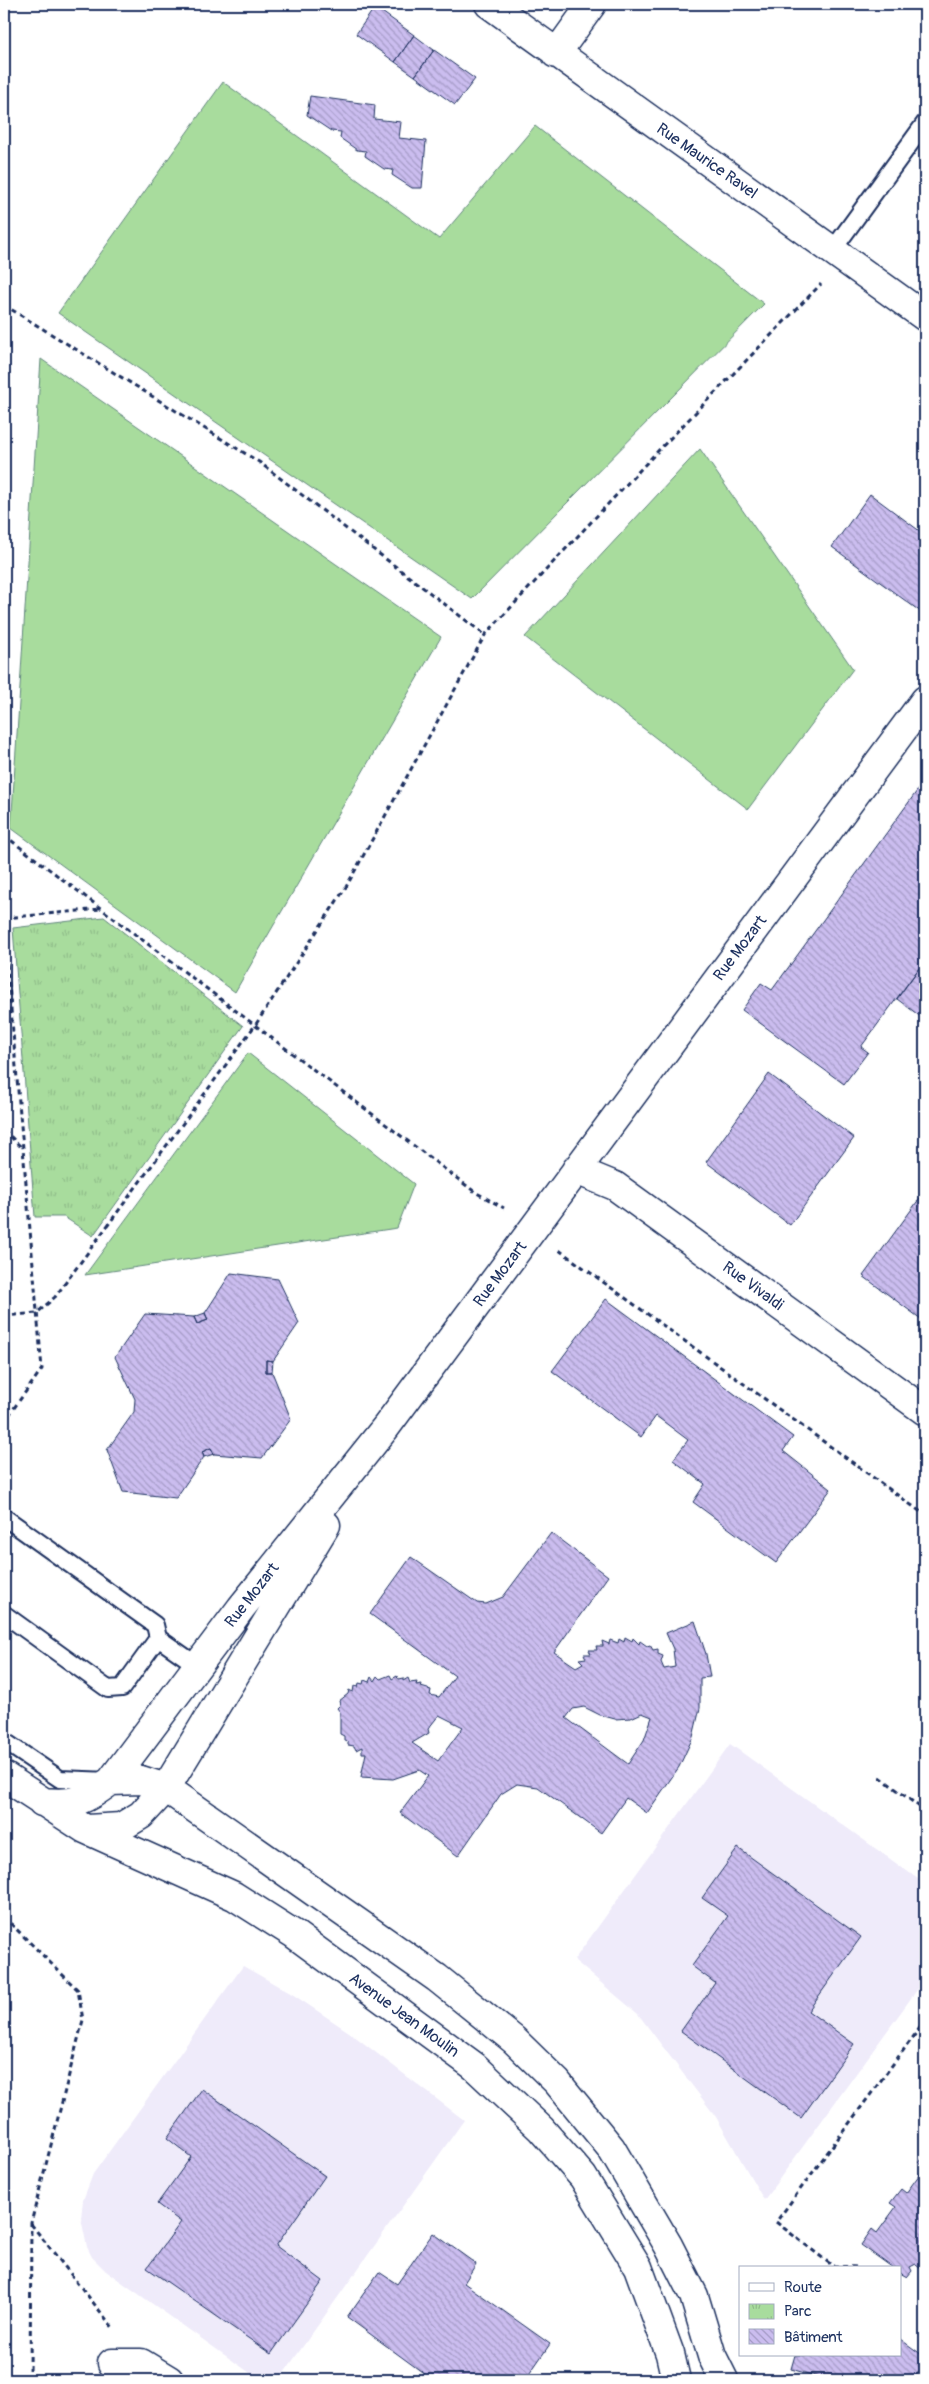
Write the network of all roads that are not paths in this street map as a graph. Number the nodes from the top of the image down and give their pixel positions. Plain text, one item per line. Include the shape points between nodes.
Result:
1 (489, 4) edge
2 (592, 4) edge
3 (556, 54) junction
4 (925, 123) edge
5 (832, 252) junction
6 (925, 317) edge
7 (925, 700) edge
8 (576, 1170) junction
9 (925, 1411) edge
10 (386, 1427) junction
11 (4, 1517) edge
12 (4, 1614) edge
13 (158, 1638) junction
14 (198, 1666) junction
15 (4, 1741) edge
16 (4, 1776) edge
17 (111, 1781) junction
18 (166, 1788) junction
19 (42, 1802) junction
20 (85, 1829) junction
21 (112, 2363) dead end
22 (718, 2372) edge
23 (169, 2380) edge
24 (676, 2380) edge

1 - 3 street, Rue Maurice Ravel
2 - 3 street
3 - 5 street, Rue Maurice Ravel
4 - 5 lane
5 - 6 street, Rue Maurice Ravel
7 - 8 street, Rue Mozart
8 - 9 street, Rue Vivaldi via 615,1186
8 - 10 street, Rue Mozart
10 - 14 street, Rue Mozart
10 - 18 street
11 - 13 lane via 155,1624
12 - 13 lane via 108,1689 122,1688
13 - 14 lane
14 - 17 street, Rue Mozart
15 - 17 lane via 60,1779
16 - 19 street, Avenue Jean Moulin
17 - 18 street via 141,1780
17 - 19 street, Rue Mozart via 76,1802
18 - 20 street via 141,1815 121,1827
18 - 22 street via 437,1978 514,2040 557,2082 610,2148 668,2245 694,2296
19 - 20 street, Avenue Jean Moulin
20 - 24 street, Avenue Jean Moulin via 234,1896 294,1934 474,2066 541,2129 583,2177 638,2267 670,2354
21 - 23 street via 141,2363

